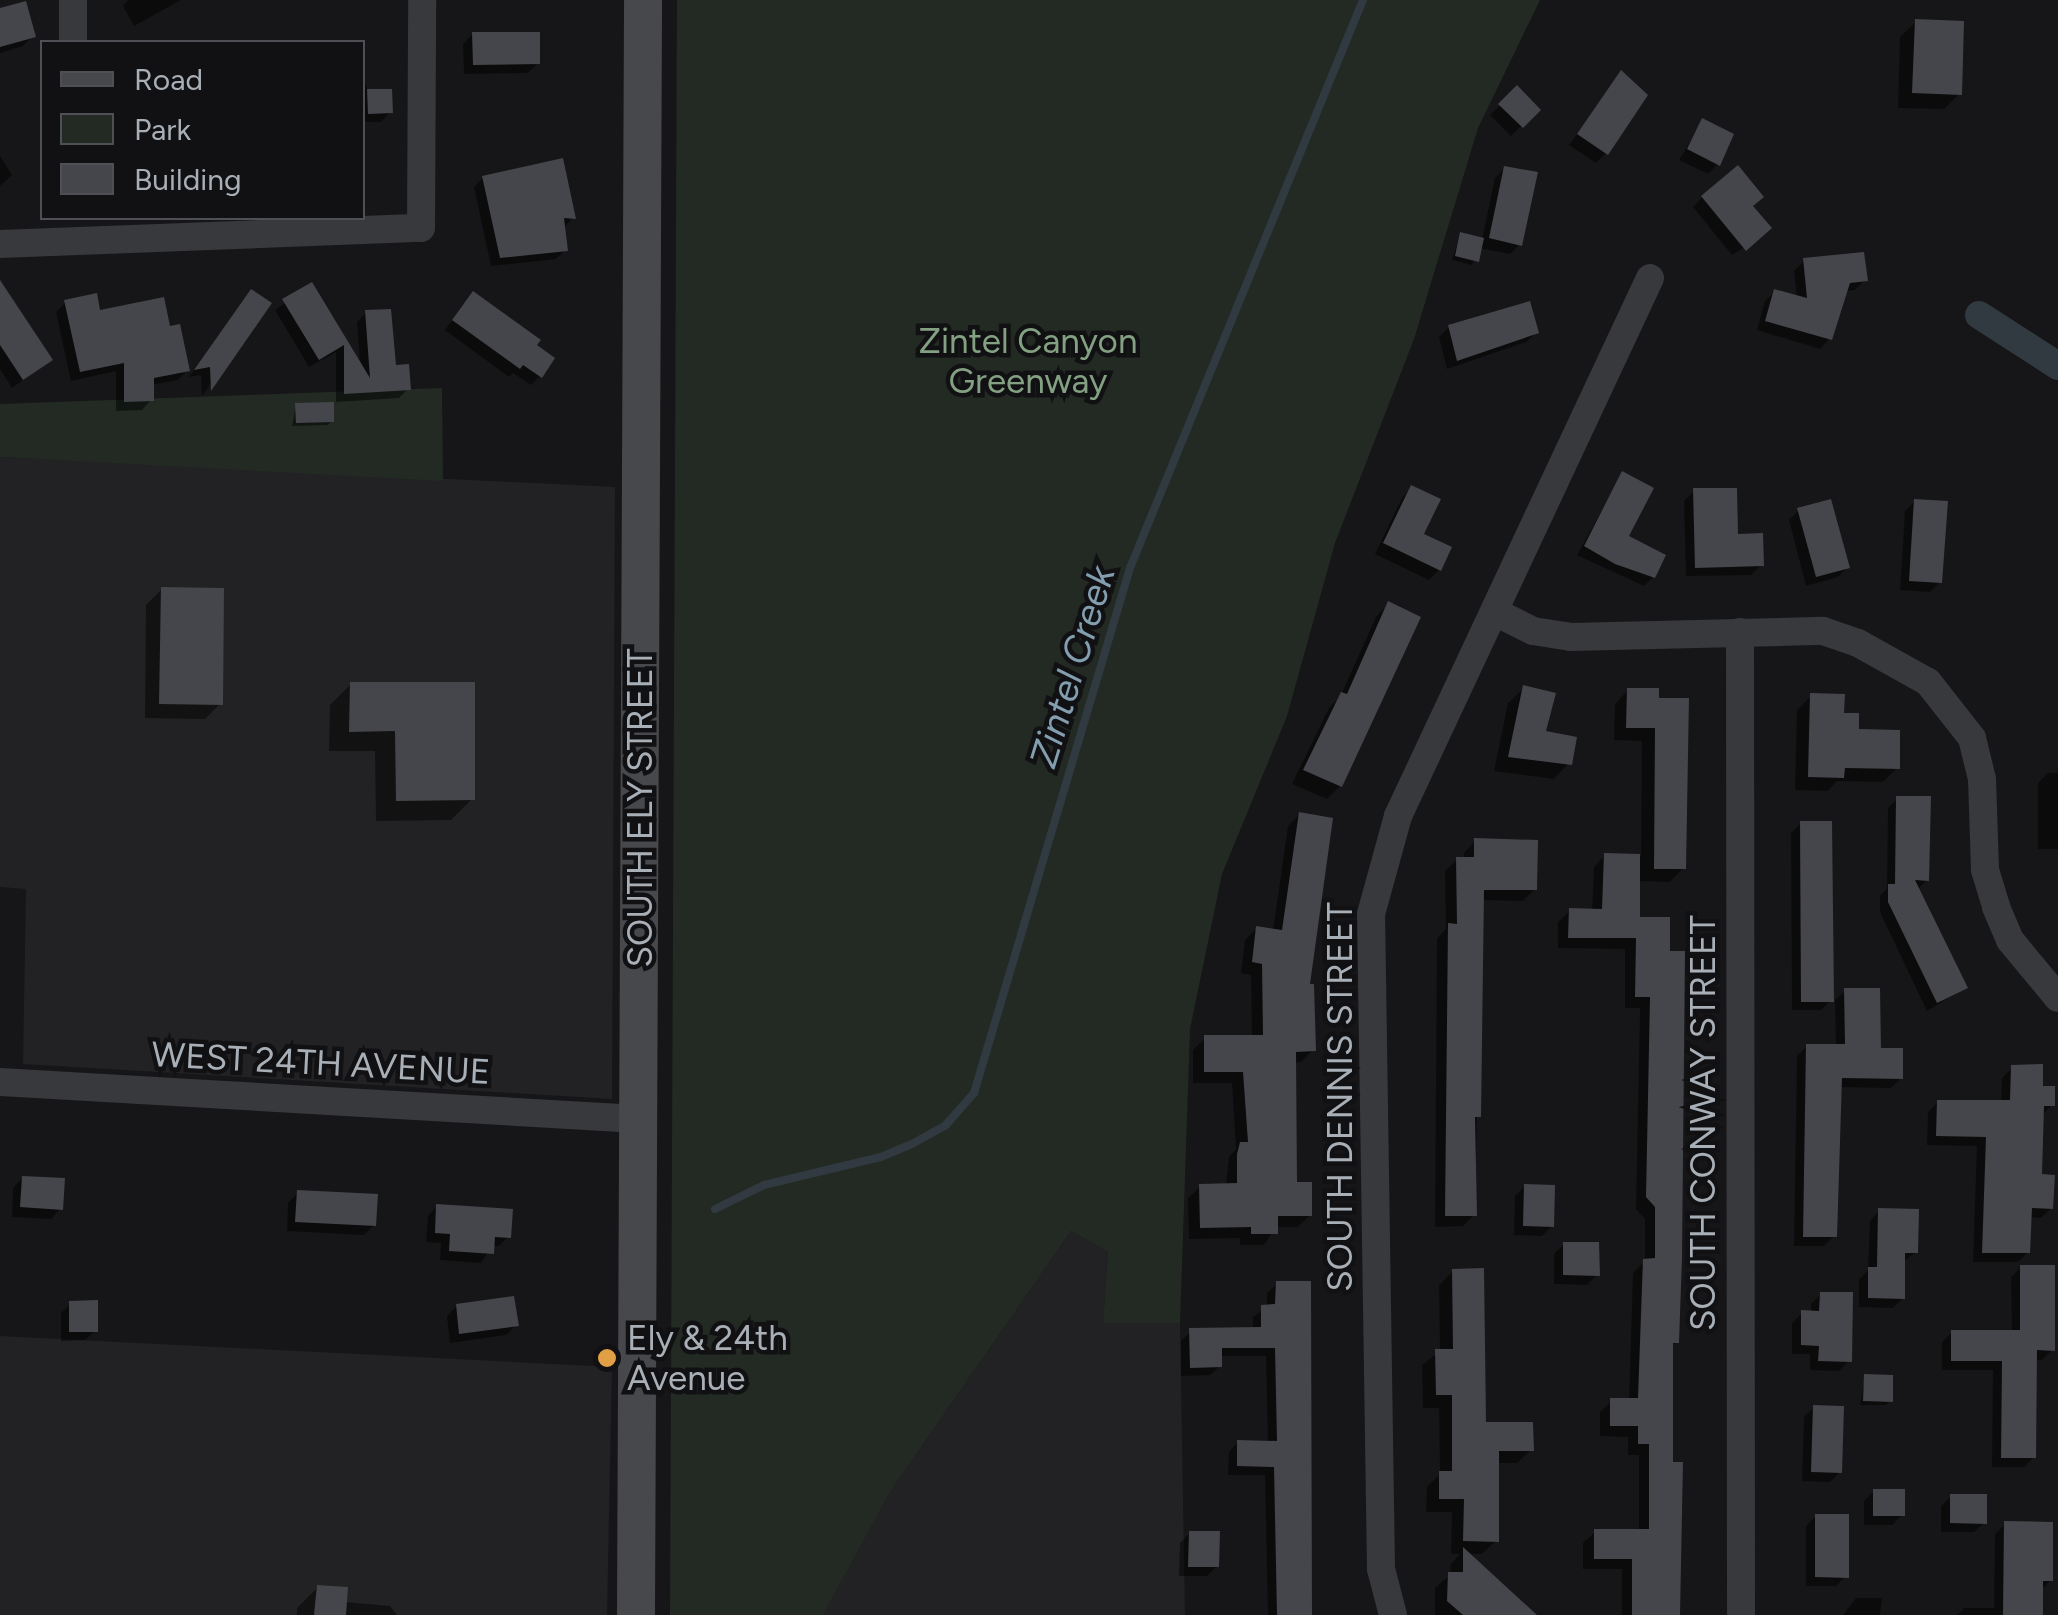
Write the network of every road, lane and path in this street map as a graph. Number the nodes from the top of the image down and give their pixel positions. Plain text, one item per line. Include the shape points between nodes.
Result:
1 (73, 0) edge
2 (422, 0) edge
3 (643, 0) edge
4 (73, 40) edge
5 (74, 229) edge
6 (0, 244) edge
7 (1650, 278) dead end
8 (1495, 612) junction
9 (1740, 632) junction
10 (2054, 986) edge
11 (0, 1082) edge
12 (638, 1119) junction
13 (636, 1615) edge
14 (1393, 1615) edge
15 (1741, 1615) edge

1 - 4 street
2 - 5 street via 421,228
3 - 12 street, SOUTH ELY STREET
5 - 6 street
7 - 8 street, SOUTH DENNIS STREET
8 - 9 street via 1533,631 1571,637
8 - 14 street, SOUTH DENNIS STREET via 1398,816 1371,914 1381,1570
9 - 10 street via 1823,631 1928,682 1972,738 1982,779 1985,870 1996,907 2010,940
9 - 15 street, SOUTH CONWAY STREET
11 - 12 street, WEST 24TH AVENUE
12 - 13 street, SOUTH ELY STREET

